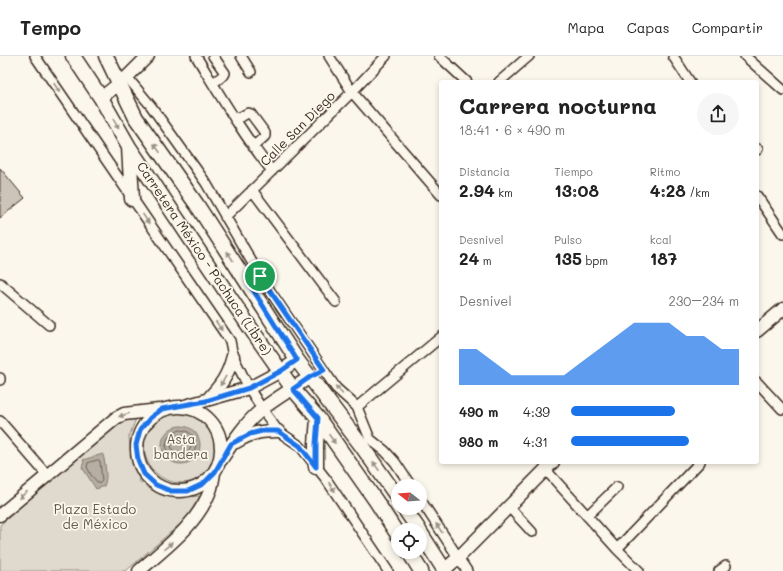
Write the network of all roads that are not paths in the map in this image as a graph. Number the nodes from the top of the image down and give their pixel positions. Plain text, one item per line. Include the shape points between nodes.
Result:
1 (35, 56) edge
2 (73, 56) edge
3 (106, 56) edge
4 (148, 56) edge
5 (196, 56) edge
6 (213, 56) edge
7 (241, 56) edge
8 (329, 56) edge
9 (386, 56) edge
10 (439, 56) edge
11 (529, 56) edge
12 (673, 56) edge
13 (745, 56) edge
14 (251, 72) dead end
15 (123, 80) junction
16 (465, 80) edge
17 (501, 80) edge
18 (689, 80) edge
19 (213, 83) junction
20 (783, 90) edge
21 (352, 92) junction
22 (101, 98) junction
23 (235, 120) junction
24 (129, 146) junction
25 (253, 147) junction
26 (272, 171) junction
27 (252, 190) junction
28 (439, 193) edge
29 (132, 199) junction
30 (759, 201) edge
31 (225, 217) junction
32 (783, 234) edge
33 (255, 281) junction
34 (0, 283) edge
35 (336, 302) dead end
36 (783, 309) edge
37 (49, 325) dead end
38 (759, 329) edge
39 (439, 339) edge
40 (310, 351) junction
41 (233, 356) junction
42 (297, 360) junction
43 (324, 370) junction
44 (281, 371) junction
45 (310, 377) junction
46 (759, 384) edge
47 (249, 388) junction
48 (293, 389) junction
49 (206, 401) junction
50 (184, 406) junction
51 (357, 406) junction
52 (162, 409) junction
53 (262, 409) junction
54 (782, 409) dead end
55 (318, 418) junction
56 (0, 421) edge
57 (278, 431) junction
58 (366, 442) junction
59 (231, 444) junction
60 (698, 464) edge
61 (549, 466) edge
62 (217, 467) junction
63 (316, 467) junction
64 (47, 475) junction
65 (406, 479) edge
66 (391, 486) edge
67 (617, 487) dead end
68 (509, 508) junction
69 (427, 509) edge
70 (0, 515) edge
71 (587, 516) junction
72 (391, 524) edge
73 (532, 532) dead end
74 (427, 544) edge
75 (618, 549) junction
76 (459, 557) junction
77 (413, 559) edge
78 (139, 571) edge
79 (388, 571) edge
80 (421, 571) edge
81 (444, 571) edge
82 (467, 571) edge
83 (639, 571) edge

1 -> 29 street
2 - 22 main road, Carretera México - Pachuca (Libre)
3 - 15 main road, Carretera México - Pachuca (Libre)
4 - 15 street
5 - 19 street
6 - 19 street via 225,73
7 - 14 street
8 - 21 street
9 - 21 street, Calle San Diego
10 - 16 street
11 - 17 street
12 - 18 street
13 - 20 street
15 - 22 street
15 - 31 street via 151,106 206,183
33 -> 15 main road, Carretera México - Pachuca (Libre) via 197,205 136,118
19 - 23 street
21 - 26 street, Calle San Diego
21 - 28 street
22 -> 24 main road, Carretera México - Pachuca (Libre)
23 - 25 street
23 - 25 street via 251,114 266,133
24 - 29 main road
24 - 44 main road, Carretera México - Pachuca (Libre)
25 - 26 street
26 - 27 street, Calle San Diego
27 - 31 street, Calle San Diego
27 - 35 street
29 -> 41 street via 230,341
30 - 32 street
31 - 33 street
33 - 40 street
33 - 42 main road, Carretera México - Pachuca (Libre)
34 - 37 street
36 - 38 street
39 - 51 street
40 - 42 street
40 - 43 street
41 - 47 street
41 -> 49 street via 230,370 221,385
42 - 44 street
42 - 45 main road, Carretera México - Pachuca (Libre)
43 - 45 street
51 -> 43 street via 336,388
44 - 47 street
44 - 48 main road, Carretera México - Pachuca (Libre)
45 - 48 street
45 - 58 main road, Carretera México - Pachuca (Libre)
46 - 54 street
47 - 49 street
47 - 53 street
48 - 53 street
48 - 55 main road, Carretera México - Pachuca (Libre)
49 - 50 street
50 - 52 street
50 - 62 street via 202,412 215,426 221,444
51 - 58 street
52 - 62 street via 150,418 140,430 138,437 138,460 144,474 156,485 171,491 188,491 203,484
52 -> 64 street via 124,414 116,418
53 - 57 street
53 - 59 street
55 - 63 main road
55 -> 72 main road, Carretera México - Pachuca (Libre)
56 - 64 street
57 - 59 street via 250,434
57 - 63 street via 300,446
58 - 65 street via 385,451
66 -> 58 main road, Carretera México - Pachuca (Libre)
59 - 62 street
60 - 75 street
61 - 68 street
61 - 71 street
78 -> 62 street via 178,537 198,514 210,491
63 -> 79 street
64 -> 70 street
67 - 71 street
68 - 73 street
68 - 76 street
76 -> 69 street
71 - 75 street
74 - 81 main road
75 - 83 street
76 - 81 street
76 - 82 street
77 - 80 main road

